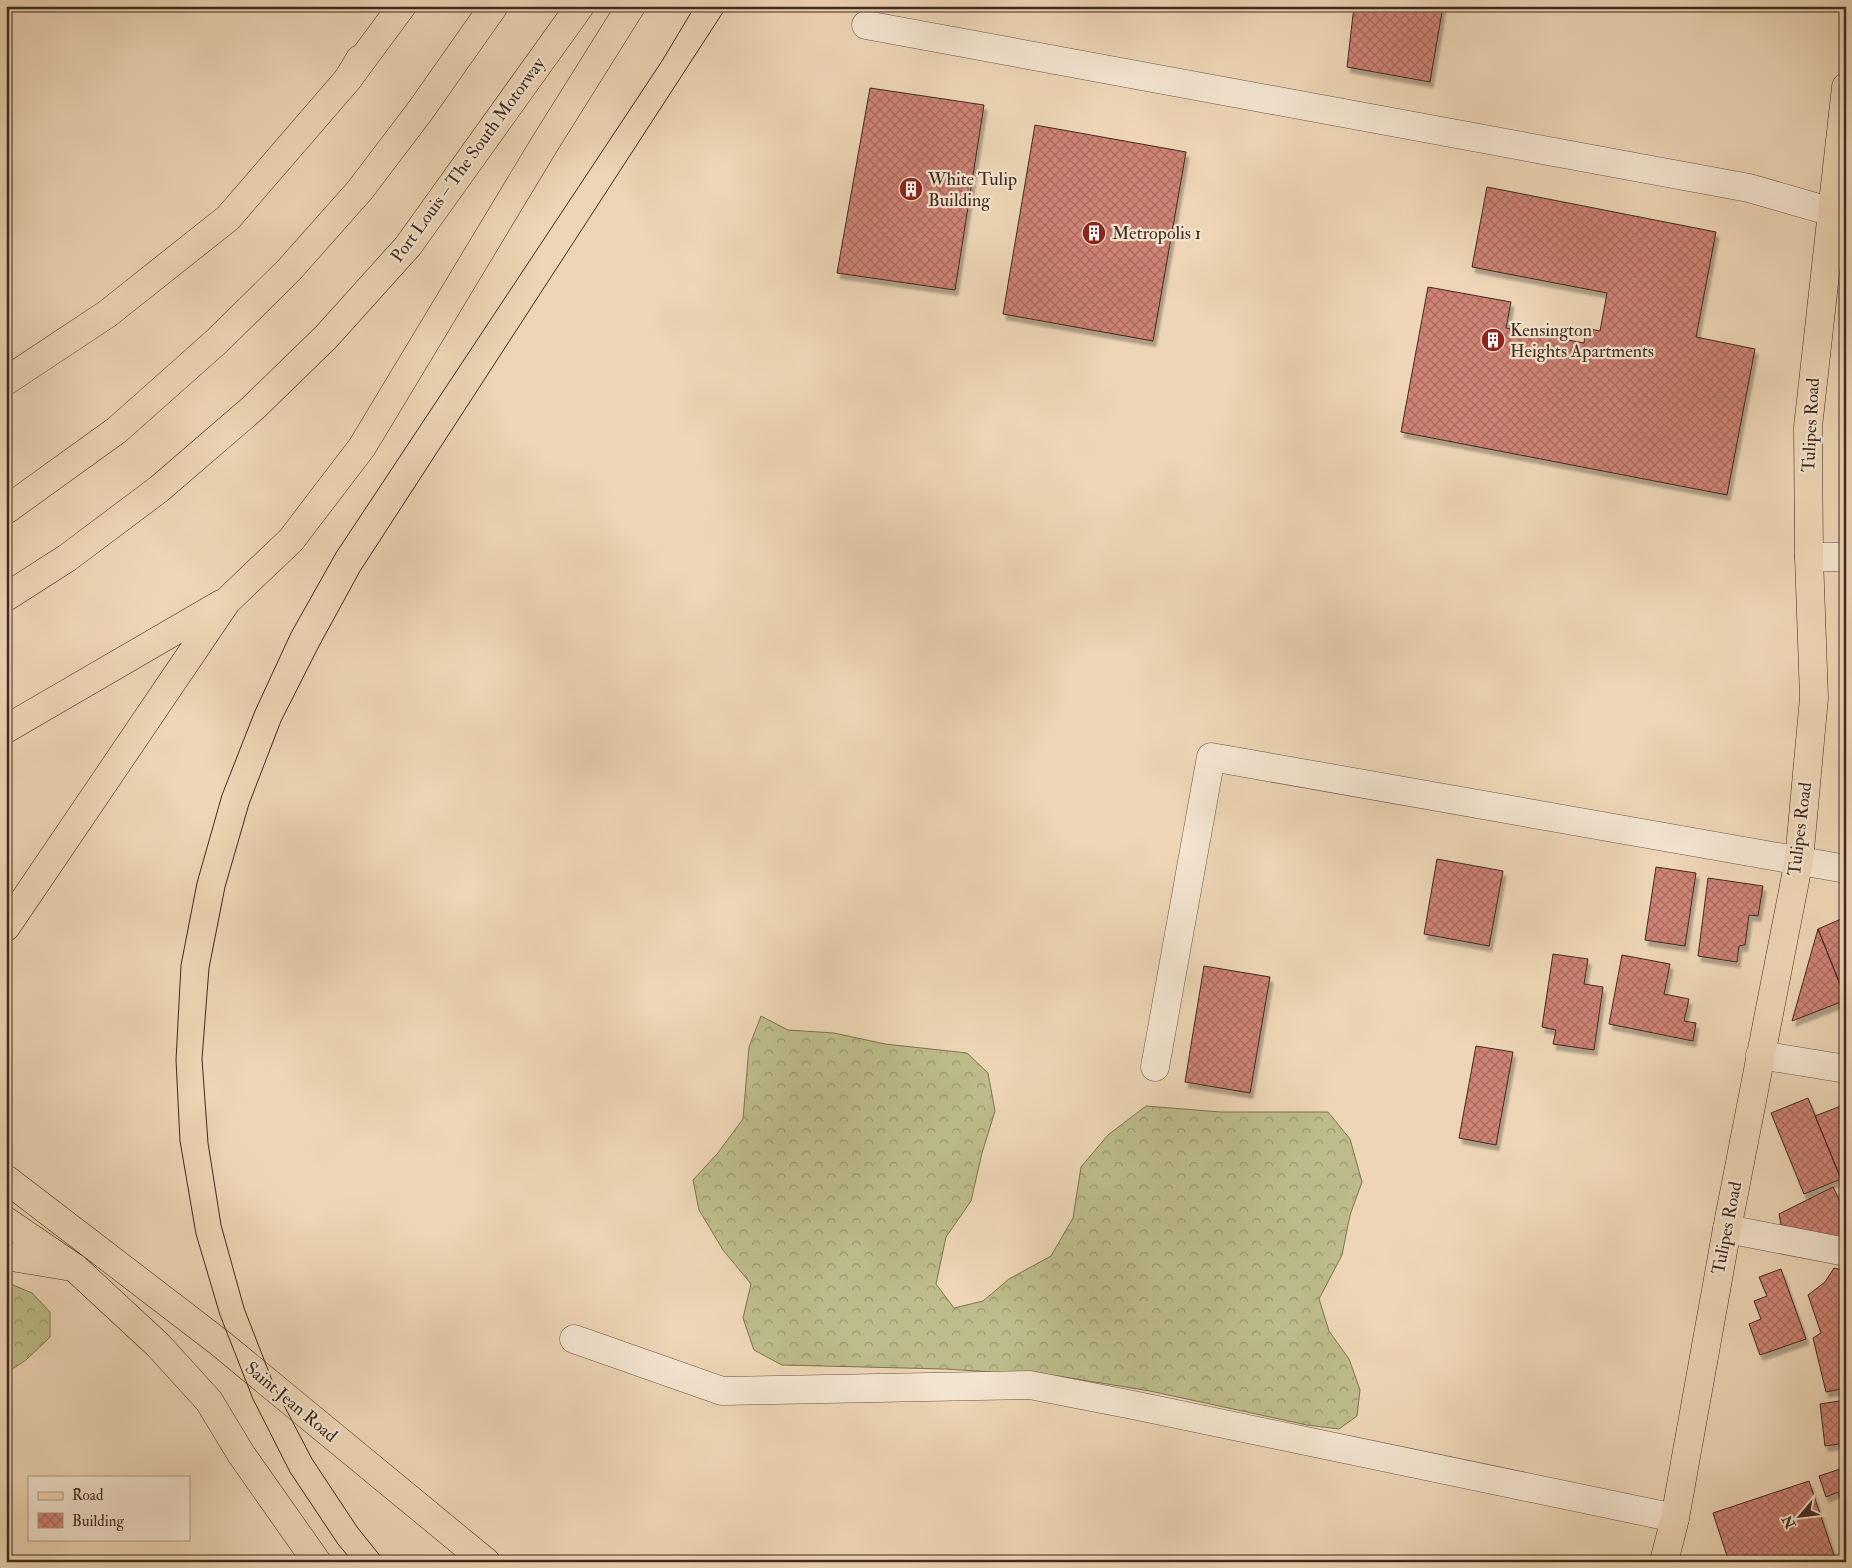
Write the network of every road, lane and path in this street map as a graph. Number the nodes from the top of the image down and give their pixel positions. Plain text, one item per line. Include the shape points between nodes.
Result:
1 (391, 6) edge
2 (402, 6) edge
3 (494, 6) edge
4 (580, 6) edge
5 (631, 6) edge
6 (866, 25) dead end
7 (348, 79) junction
8 (1846, 87) edge
9 (1838, 214) edge
10 (6, 381) edge
11 (6, 510) edge
12 (1809, 556) junction
13 (1846, 557) edge
14 (6, 597) edge
15 (227, 601) junction
16 (6, 729) edge
17 (1799, 860) junction
18 (1846, 869) edge
19 (6, 927) edge
20 (1760, 1055) junction
21 (1155, 1066) dead end
22 (1846, 1069) edge
23 (6, 1179) edge
24 (6, 1221) edge
25 (1727, 1229) junction
26 (1846, 1252) edge
27 (6, 1256) edge
28 (75, 1268) junction
29 (574, 1339) dead end
30 (1675, 1518) junction
31 (316, 1562) edge
32 (486, 1562) edge
33 (1664, 1562) edge

1 - 7 main road
2 - 7 main road
3 - 11 main road via 360,190 289,270 217,341 117,430
4 - 14 main road, Port Louis – The South Motorway via 408,246 326,337 253,408 159,489 67,558
5 - 15 main road via 362,447 291,540
6 - 9 street via 1749,188
7 - 10 main road via 228,218 107,314
8 - 9 main road, Tulipes Road
9 - 12 main road, Tulipes Road via 1808,427
12 - 13 street
12 - 17 main road, Tulipes Road via 1814,698
15 - 16 main road
15 - 19 main road
17 - 18 street
17 - 20 main road, Tulipes Road
17 - 21 street via 1211,757
20 - 22 street
20 - 25 main road, Tulipes Road
23 - 32 main road, Saint Jean Road via 220,1343
24 - 28 main road
25 - 26 street
25 - 30 main road, Tulipes Road
27 - 28 main road
28 - 31 main road via 158,1345 209,1401 241,1454
29 - 30 street via 722,1391 1030,1385
30 - 33 main road, Tulipes Road

